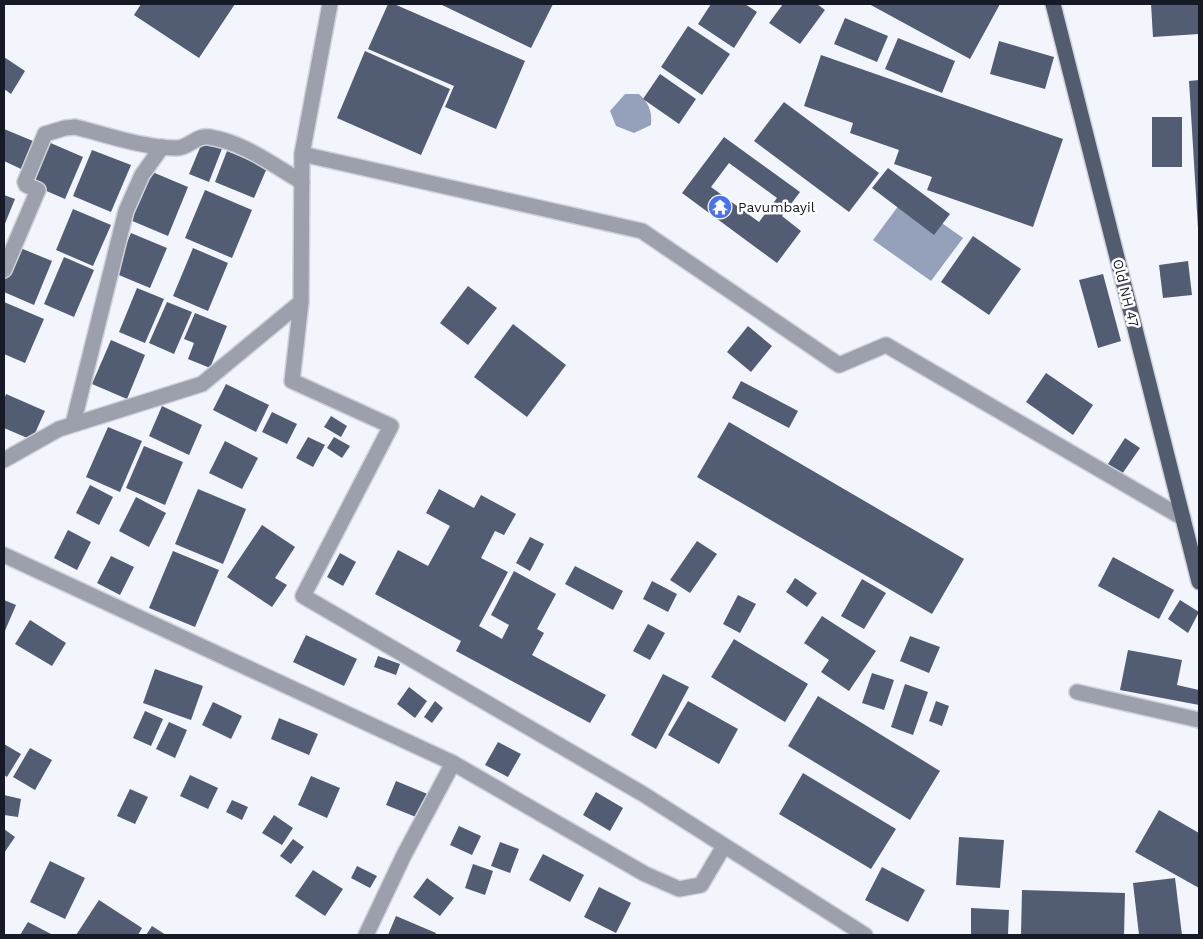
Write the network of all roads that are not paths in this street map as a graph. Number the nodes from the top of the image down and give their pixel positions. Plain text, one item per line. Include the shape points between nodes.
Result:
1 (330, 4) edge
2 (1052, 4) edge
3 (162, 147) junction
4 (302, 154) junction
5 (302, 182) junction
6 (4, 270) edge
7 (302, 302) junction
8 (73, 424) junction
9 (4, 460) edge
10 (1183, 518) junction
11 (4, 555) edge
12 (1199, 582) edge
13 (1077, 692) dead end
14 (1199, 720) edge
15 (453, 763) junction
16 (724, 846) junction
17 (366, 935) edge
18 (865, 935) edge

1 - 4 street
2 - 10 main road, Old NH 47
3 - 5 street via 180,148 201,136 232,142
3 - 6 street via 75,127 45,134 25,182 38,190
3 - 8 street via 142,175 126,211
4 - 5 street
4 - 10 street via 642,231 839,365 886,346
5 - 7 street
7 - 8 street via 202,384
7 - 16 street via 292,381 391,426 303,596 643,794
8 - 9 street
10 - 12 main road, Old NH 47
11 - 15 street
13 - 14 street
15 - 16 street via 645,874 679,889 701,885
15 - 17 street
16 - 18 street

